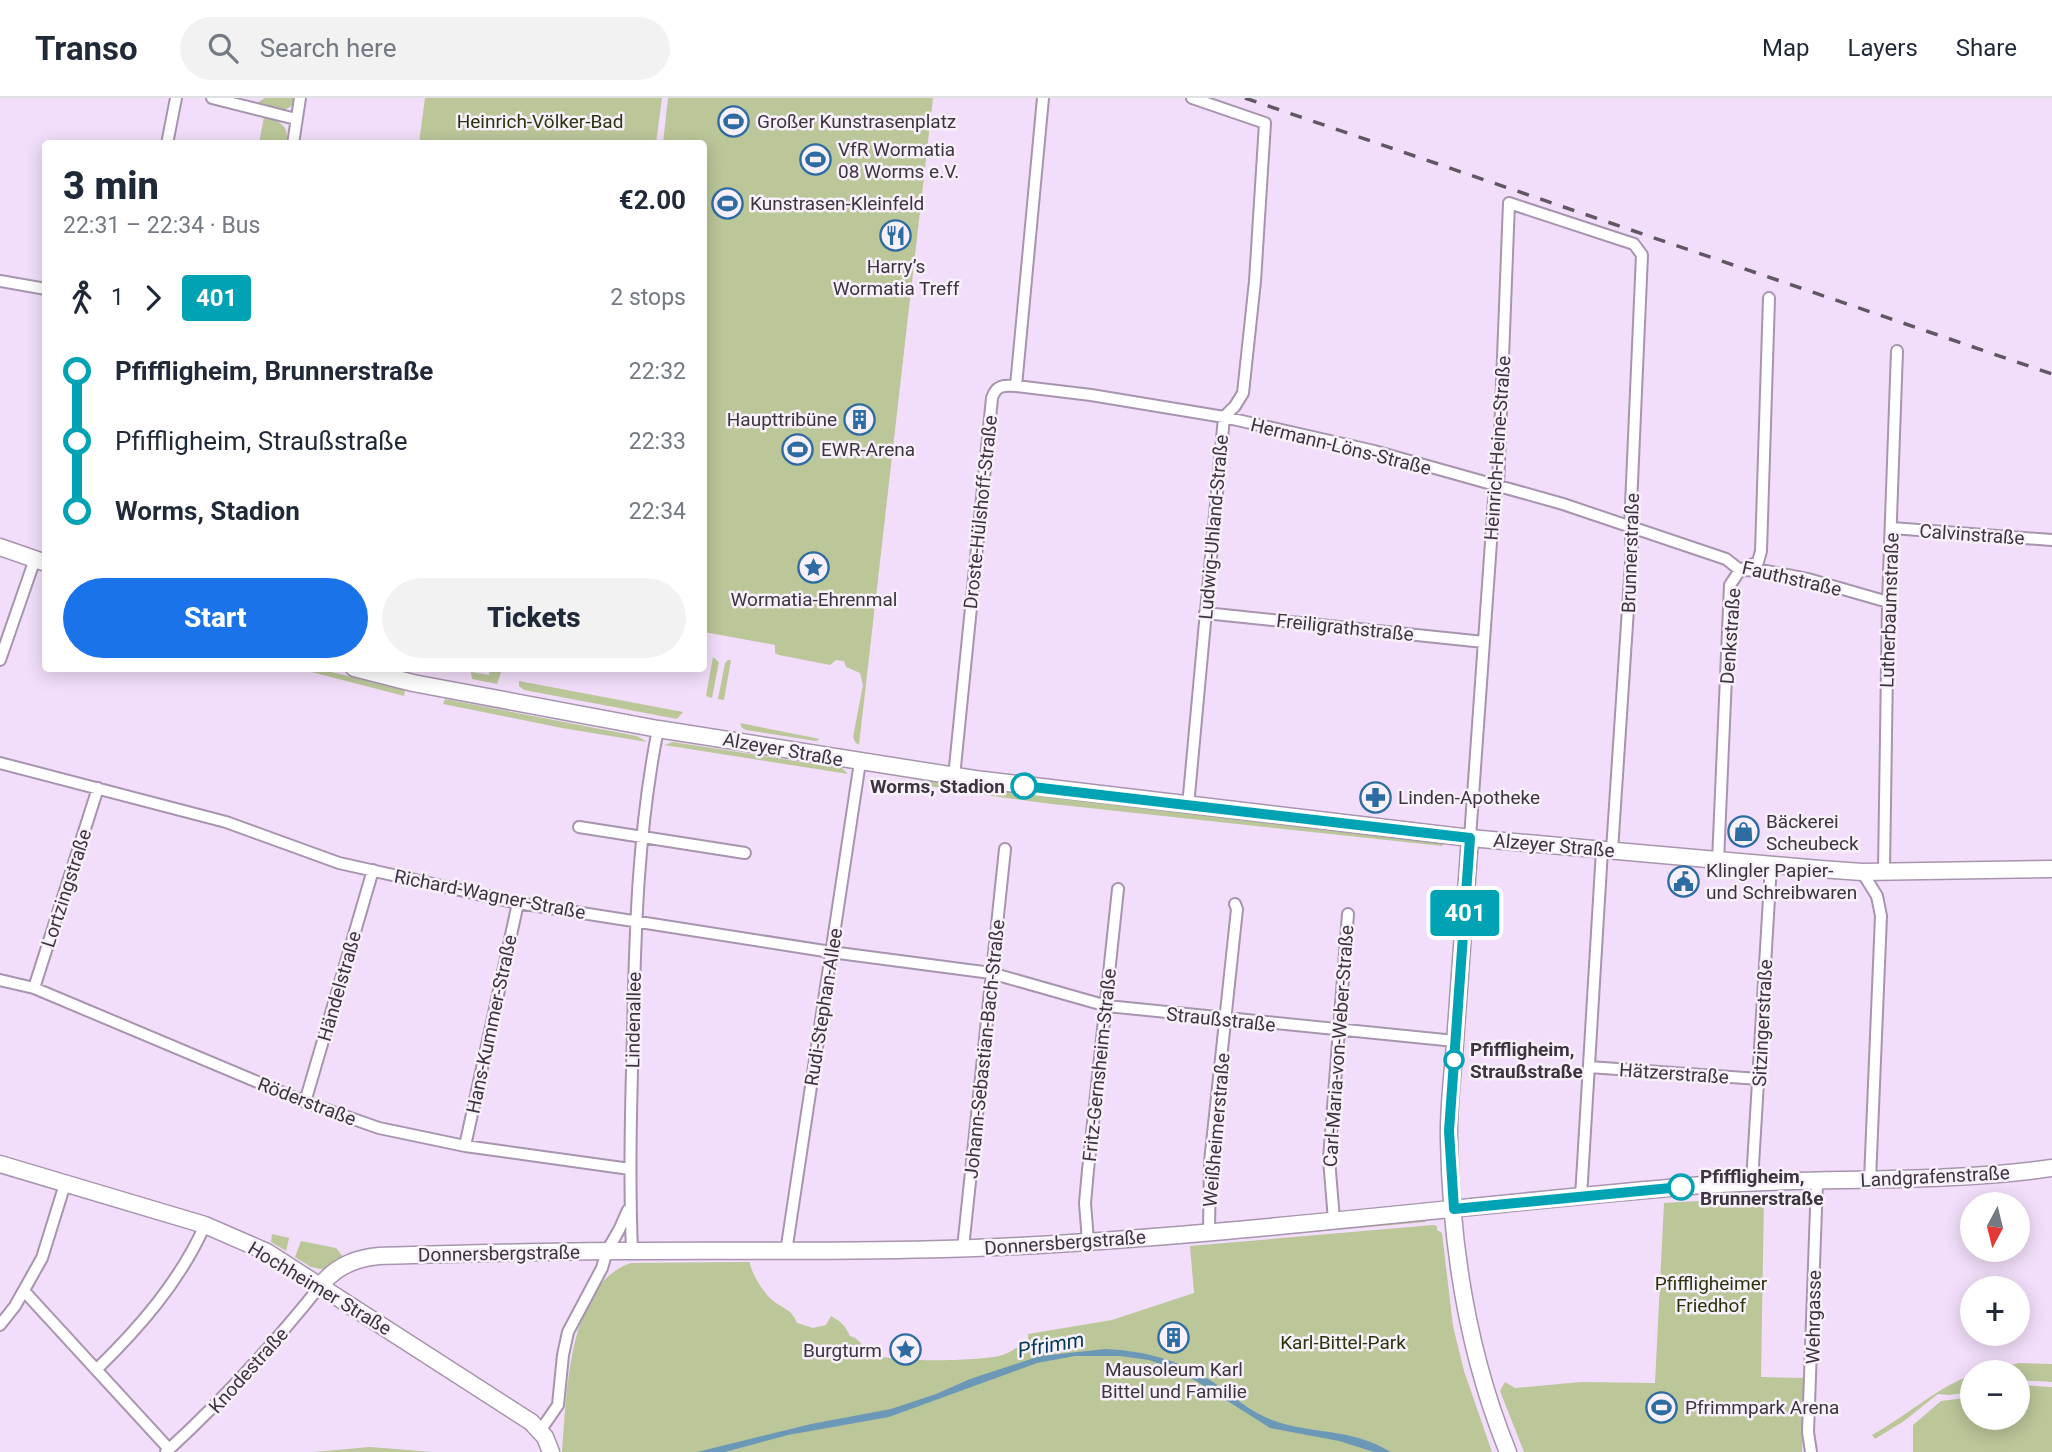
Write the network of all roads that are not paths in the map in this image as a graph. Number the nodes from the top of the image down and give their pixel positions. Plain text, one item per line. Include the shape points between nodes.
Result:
1 (176, 98) edge
2 (212, 98) edge
3 (300, 98) edge
4 (1043, 98) edge
5 (1192, 98) edge
6 (296, 119) junction
7 (168, 140) edge
8 (293, 140) edge
9 (1642, 254) joint
10 (0, 281) edge
11 (42, 288) edge
12 (1769, 298) dead end
13 (1897, 351) dead end
14 (1016, 386) junction
15 (1224, 417) junction
16 (1498, 486) junction
17 (1630, 528) junction
18 (1892, 528) junction
19 (2052, 540) edge
20 (0, 547) edge
21 (40, 561) edge
22 (1740, 570) junction
23 (1888, 602) junction
24 (1205, 613) junction
25 (1484, 642) junction
26 (0, 660) edge
27 (371, 672) edge
28 (658, 729) junction
29 (860, 762) junction
30 (0, 763) edge
31 (954, 776) junction
32 (98, 788) junction
33 (1188, 806) junction
34 (579, 827) dead end
35 (643, 838) junction
36 (1470, 838) junction
37 (1005, 849) dead end
38 (1607, 850) junction
39 (745, 853) dead end
40 (1718, 861) junction
41 (1770, 865) junction
42 (2052, 869) edge
43 (373, 870) junction
44 (1884, 870) junction
45 (1862, 872) junction
46 (1118, 889) dead end
47 (518, 902) junction
48 (1235, 904) dead end
49 (1348, 914) dead end
50 (635, 921) junction
51 (831, 951) junction
52 (991, 973) junction
53 (0, 980) edge
54 (34, 988) junction
55 (1107, 1006) junction
56 (1226, 1020) junction
57 (1339, 1030) junction
58 (1455, 1041) junction
59 (1589, 1067) junction
60 (1759, 1079) junction
61 (305, 1101) junction
62 (465, 1146) junction
63 (0, 1164) edge
64 (2052, 1168) edge
65 (629, 1169) junction
66 (1870, 1180) junction
67 (1817, 1181) junction
68 (1752, 1182) junction
69 (65, 1184) junction
70 (1581, 1196) junction
71 (630, 1202) junction
72 (1454, 1209) junction
73 (1334, 1220) junction
74 (205, 1226) junction
75 (1209, 1231) junction
76 (1088, 1241) junction
77 (963, 1248) junction
78 (607, 1251) junction
79 (632, 1251) junction
80 (786, 1252) junction
81 (321, 1285) junction
82 (24, 1291) junction
83 (0, 1325) edge
84 (97, 1369) junction
85 (540, 1430) junction
86 (168, 1451) edge
87 (551, 1452) edge
88 (1508, 1452) edge
89 (1811, 1452) edge

1 - 7 street
2 - 6 street
3 - 6 street
4 - 14 street
5 - 15 street, Ludwig-Uhland-Straße via 1265,123 1243,393
6 - 8 street
9 - 16 street, Heinrich-Heine-Straße via 1634,244 1509,203
9 - 17 street, Brunnerstraße
10 - 11 street
12 - 22 street, Denkstraße via 1761,551 1758,562
13 - 18 street, Lutherbaumstraße
14 - 15 street, Hermann-Löns-Straße
14 - 31 street, Droste-Hülshoff-Straße via 1001,386 992,398
15 - 16 street, Hermann-Löns-Straße
15 - 24 street, Ludwig-Uhland-Straße
16 - 17 street, Fauthstraße
16 - 25 street, Heinrich-Heine-Straße
17 - 22 street, Fauthstraße via 1726,559
17 - 38 street, Brunnerstraße
18 - 19 street, Calvinstraße
18 - 23 street, Lutherbaumstraße
20 - 21 street
21 - 26 street
22 - 23 street, Fauthstraße via 1808,579
22 - 40 street, Denkstraße via 1730,585
23 - 44 street, Lutherbaumstraße
24 - 25 street, Freiligrathstraße
24 - 33 street, Ludwig-Uhland-Straße
25 - 36 street, Heinrich-Heine-Straße
27 - 28 street, Alzeyer Straße
28 - 29 street, Alzeyer Straße
28 - 35 street, Lindenallee
29 - 31 street, Alzeyer Straße
29 - 51 street, Rudi-Stephan-Allee
30 - 32 street, Richard-Wagner-Straße
31 - 33 street, Alzeyer Straße
32 - 43 street, Richard-Wagner-Straße via 226,822 339,863
32 - 54 street, Lortzingstraße
33 - 36 street, Alzeyer Straße
34 - 35 street
35 - 39 street
35 - 50 street, Lindenallee
36 - 38 street, Alzeyer Straße
36 - 58 street
37 - 52 street, Johann-Sebastian-Bach-Straße
38 - 40 street, Alzeyer Straße
38 - 59 street, Brunnerstraße
40 - 41 street, Alzeyer Straße
41 - 45 street, Alzeyer Straße
41 - 60 street, Sitzingerstraße
42 - 44 street, Alzeyer Straße
43 - 47 street, Richard-Wagner-Straße
43 - 61 street, Händelstraße
44 - 45 street, Alzeyer Straße
45 - 66 street via 1877,896 1881,916
46 - 55 street, Fritz-Gernsheim-Straße
47 - 50 street, Richard-Wagner-Straße
47 - 62 street, Hans-Kummer-Straße
48 - 56 street, Weißheimerstraße
49 - 57 street, Carl-Maria-von-Weber-Straße
50 - 51 street, Richard-Wagner-Straße
50 - 65 street, Lindenallee
51 - 52 street, Richard-Wagner-Straße
51 - 80 street, Rudi-Stephan-Allee
52 - 55 street, Straußstraße
52 - 77 street, Johann-Sebastian-Bach-Straße
53 - 54 street, Röderstraße
54 - 61 street, Röderstraße
55 - 56 street, Straußstraße
55 - 76 street, Fritz-Gernsheim-Straße via 1088,1170
56 - 57 street, Straußstraße
56 - 75 street, Weißheimerstraße via 1209,1163
57 - 58 street, Straußstraße
57 - 73 street, Carl-Maria-von-Weber-Straße via 1329,1159
58 - 72 street via 1449,1131
59 - 60 street, Hätzerstraße
59 - 70 street, Brunnerstraße
60 - 68 street, Sitzingerstraße
61 - 62 street, Röderstraße via 379,1128
62 - 65 street, Röderstraße
63 - 69 street, Hochheimer Straße
64 - 66 street, Landgrafenstraße via 1973,1177
65 - 71 street, Lindenallee
66 - 67 street, Landgrafenstraße
67 - 68 street, Donnersbergstraße
67 - 89 street, Wehrgasse
68 - 70 street, Donnersbergstraße
69 - 74 street, Hochheimer Straße
69 - 82 street via 42,1258
70 - 72 street, Donnersbergstraße
71 - 78 street, Lindenallee
71 - 79 street, Lindenallee
72 - 73 street, Donnersbergstraße
72 - 88 street via 1472,1340
73 - 75 street, Donnersbergstraße
74 - 81 street, Hochheimer Straße via 267,1252
74 - 84 street via 149,1315
75 - 76 street, Donnersbergstraße
76 - 77 street, Donnersbergstraße
77 - 80 street, Donnersbergstraße
78 - 79 street, Donnersbergstraße
78 - 81 street, Donnersbergstraße via 364,1257 337,1270
78 - 85 street, Lindenallee via 603,1268 568,1332 558,1405
79 - 80 street, Donnersbergstraße
81 - 85 street, Hochheimer Straße
81 - 86 street, Knodestraße via 279,1338
82 - 83 street
82 - 84 street
84 - 86 street
85 - 87 street

